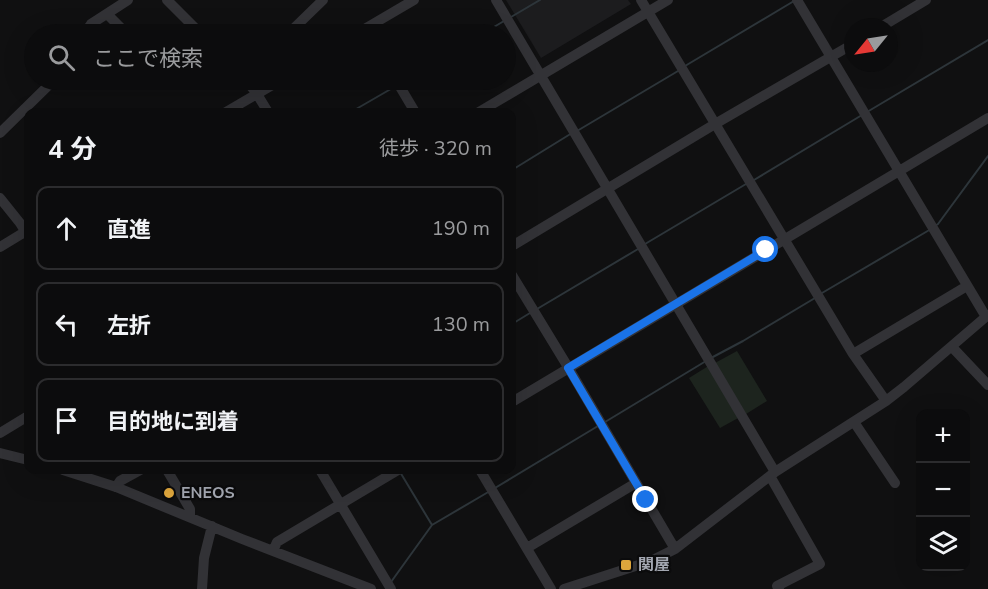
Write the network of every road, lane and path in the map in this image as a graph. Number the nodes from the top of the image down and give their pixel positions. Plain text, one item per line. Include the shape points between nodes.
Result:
1 (128, 0) edge
2 (167, 0) edge
3 (323, 0) edge
4 (414, 0) edge
5 (496, 0) edge
6 (641, 0) edge
7 (668, 0) edge
8 (797, 0) edge
9 (926, 0) edge
10 (648, 12) junction
11 (107, 14) junction
12 (896, 18) edge
13 (91, 24) edge
14 (116, 24) edge
15 (191, 24) edge
16 (298, 24) edge
17 (378, 24) edge
18 (510, 24) edge
19 (516, 33) edge
20 (844, 49) edge
21 (831, 57) junction
22 (541, 75) junction
23 (44, 90) edge
24 (254, 90) edge
25 (264, 90) edge
26 (402, 90) edge
27 (516, 90) edge
28 (516, 90) edge
29 (257, 94) junction
30 (25, 108) edge
31 (233, 108) edge
32 (266, 108) edge
33 (413, 108) edge
34 (486, 108) edge
35 (24, 109) edge
36 (988, 118) edge
37 (715, 124) junction
38 (0, 133) edge
39 (899, 171) junction
40 (607, 188) junction
41 (0, 198) edge
42 (24, 227) edge
43 (24, 234) edge
44 (784, 240) junction
45 (516, 244) edge
46 (0, 247) edge
47 (516, 282) edge
48 (967, 286) junction
49 (676, 303) junction
50 (987, 316) edge
51 (952, 347) junction
52 (853, 354) junction
53 (568, 368) junction
54 (988, 385) edge
55 (516, 400) edge
56 (886, 401) junction
57 (24, 418) edge
58 (854, 422) junction
59 (0, 433) edge
60 (0, 453) edge
61 (24, 459) edge
62 (75, 474) edge
63 (133, 474) edge
64 (169, 474) edge
65 (322, 474) edge
66 (391, 474) edge
67 (482, 474) edge
68 (773, 474) junction
69 (636, 483) junction
70 (895, 483) dead end
71 (116, 487) junction
72 (340, 504) junction
73 (190, 517) junction
74 (212, 526) junction
75 (527, 548) junction
76 (675, 549) junction
77 (273, 551) junction
78 (202, 589) edge
79 (370, 589) edge
80 (392, 589) edge
81 (551, 589) edge
82 (564, 589) edge
83 (779, 589) edge

1 - 11 street
2 - 15 street
3 - 16 street
4 - 17 street
5 - 18 street
6 - 10 street
7 - 10 street
8 - 21 street
9 - 12 street
10 - 22 street
10 - 37 street
11 - 13 street
11 - 14 street
19 - 22 street
20 - 21 street
21 - 37 street
21 - 39 street
22 - 27 street
22 - 40 street
23 - 30 street
24 - 29 street
25 - 29 street
26 - 33 street
28 - 34 street
29 - 31 street
29 - 32 street
35 - 38 street
36 - 39 street
37 - 40 street
37 - 44 street
39 - 44 street
39 - 48 street
40 - 45 street
40 - 49 street
41 - 42 street
43 - 46 street
44 - 49 street
44 - 52 street
47 - 53 street
48 - 50 street
48 - 52 street
49 - 53 street
49 - 68 street
50 - 51 street
51 - 54 street
51 - 56 street
52 - 56 street
53 - 55 street
53 - 69 street
56 - 58 street
57 - 59 street
58 - 68 street
58 - 70 street
60 - 61 street
62 - 71 street
63 - 71 street
64 - 73 street via 190,509
65 - 72 street
66 - 72 street
67 - 75 street
68 - 76 street
68 - 83 street via 820,564 777,586
69 - 75 street
69 - 76 street
71 - 73 street
72 - 77 street via 277,542
72 - 80 street
73 - 74 street
74 - 77 street
74 - 78 street
75 - 81 street
76 - 82 street via 641,565
77 - 79 street

